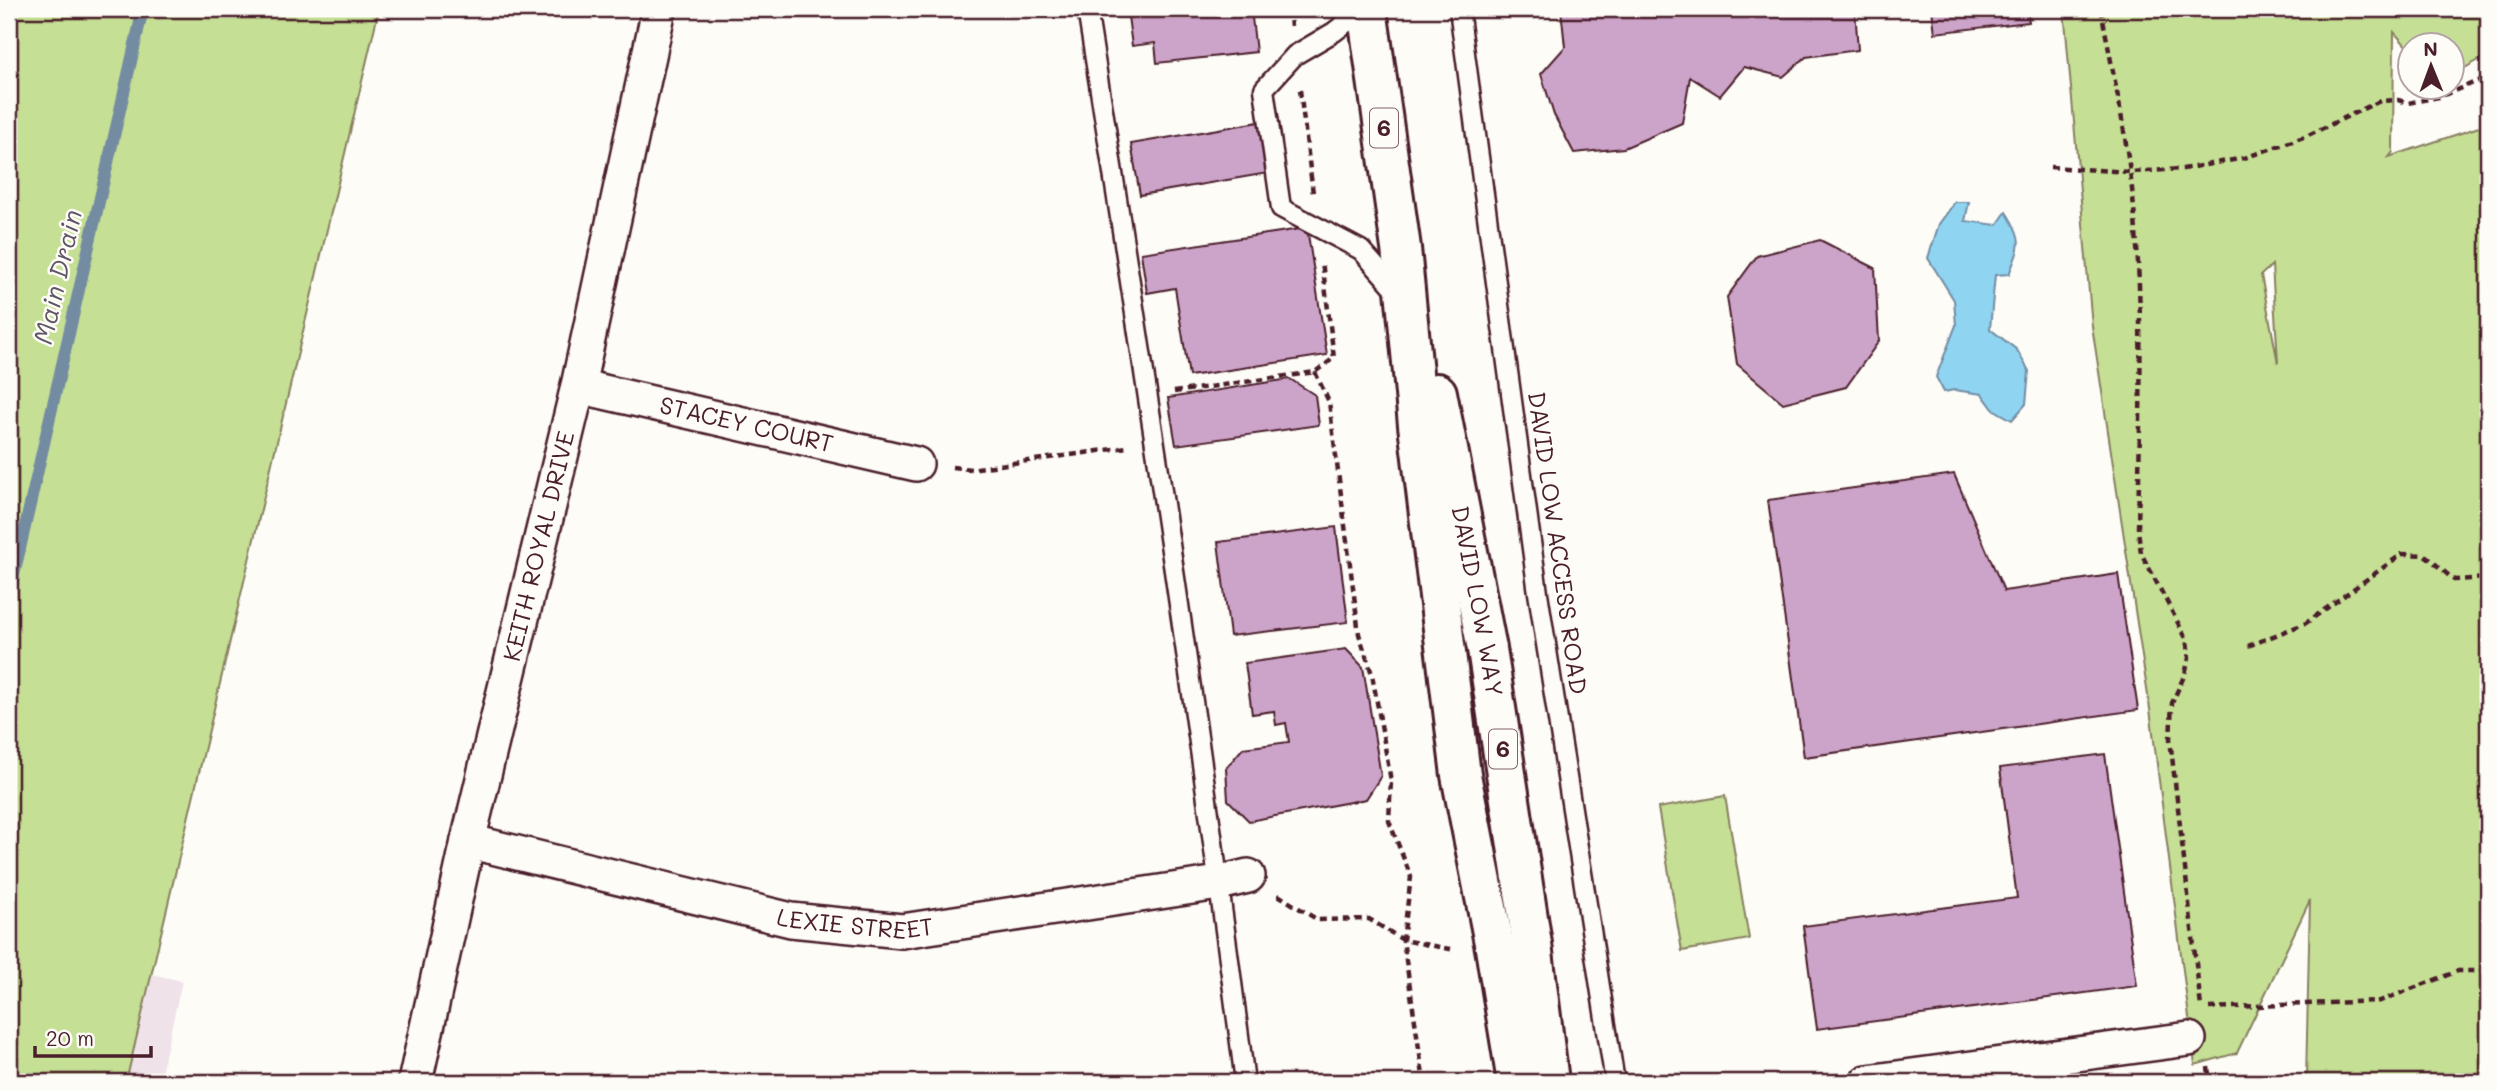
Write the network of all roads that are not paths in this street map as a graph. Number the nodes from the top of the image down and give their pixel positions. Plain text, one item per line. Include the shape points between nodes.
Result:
1 (659, 9) edge
2 (1087, 9) edge
3 (1365, 9) edge
4 (1459, 9) edge
5 (1401, 248) junction
6 (1406, 302) junction
7 (578, 386) junction
8 (916, 464) road end
9 (468, 841) junction
10 (1233, 879) junction
11 (2200, 1039) road end
12 (415, 1082) edge
13 (1245, 1082) edge
14 (1517, 1082) edge
15 (1549, 1082) edge
16 (1615, 1082) edge
17 (1867, 1082) edge

1 - 7 street, KEITH ROYAL DRIVE
2 - 10 lane via 1156,443
3 - 5 main road, DAVID LOW WAY / 6
3 - 6 lane via 1295,55 1264,89 1281,208 1361,250
4 - 16 lane, DAVID LOW ACCESS ROAD via 1538,593
5 - 6 main road, DAVID LOW WAY / 6
5 - 15 main road, DAVID LOW WAY / 6 via 1443,419 1488,649
6 - 14 main road, DAVID LOW WAY / 6 via 1461,775
7 - 8 street, STACEY COURT
7 - 9 street, KEITH ROYAL DRIVE
9 - 10 street, LEXIE STREET via 791,920 902,931
9 - 12 street, KEITH ROYAL DRIVE
10 - 13 lane
11 - 17 street

